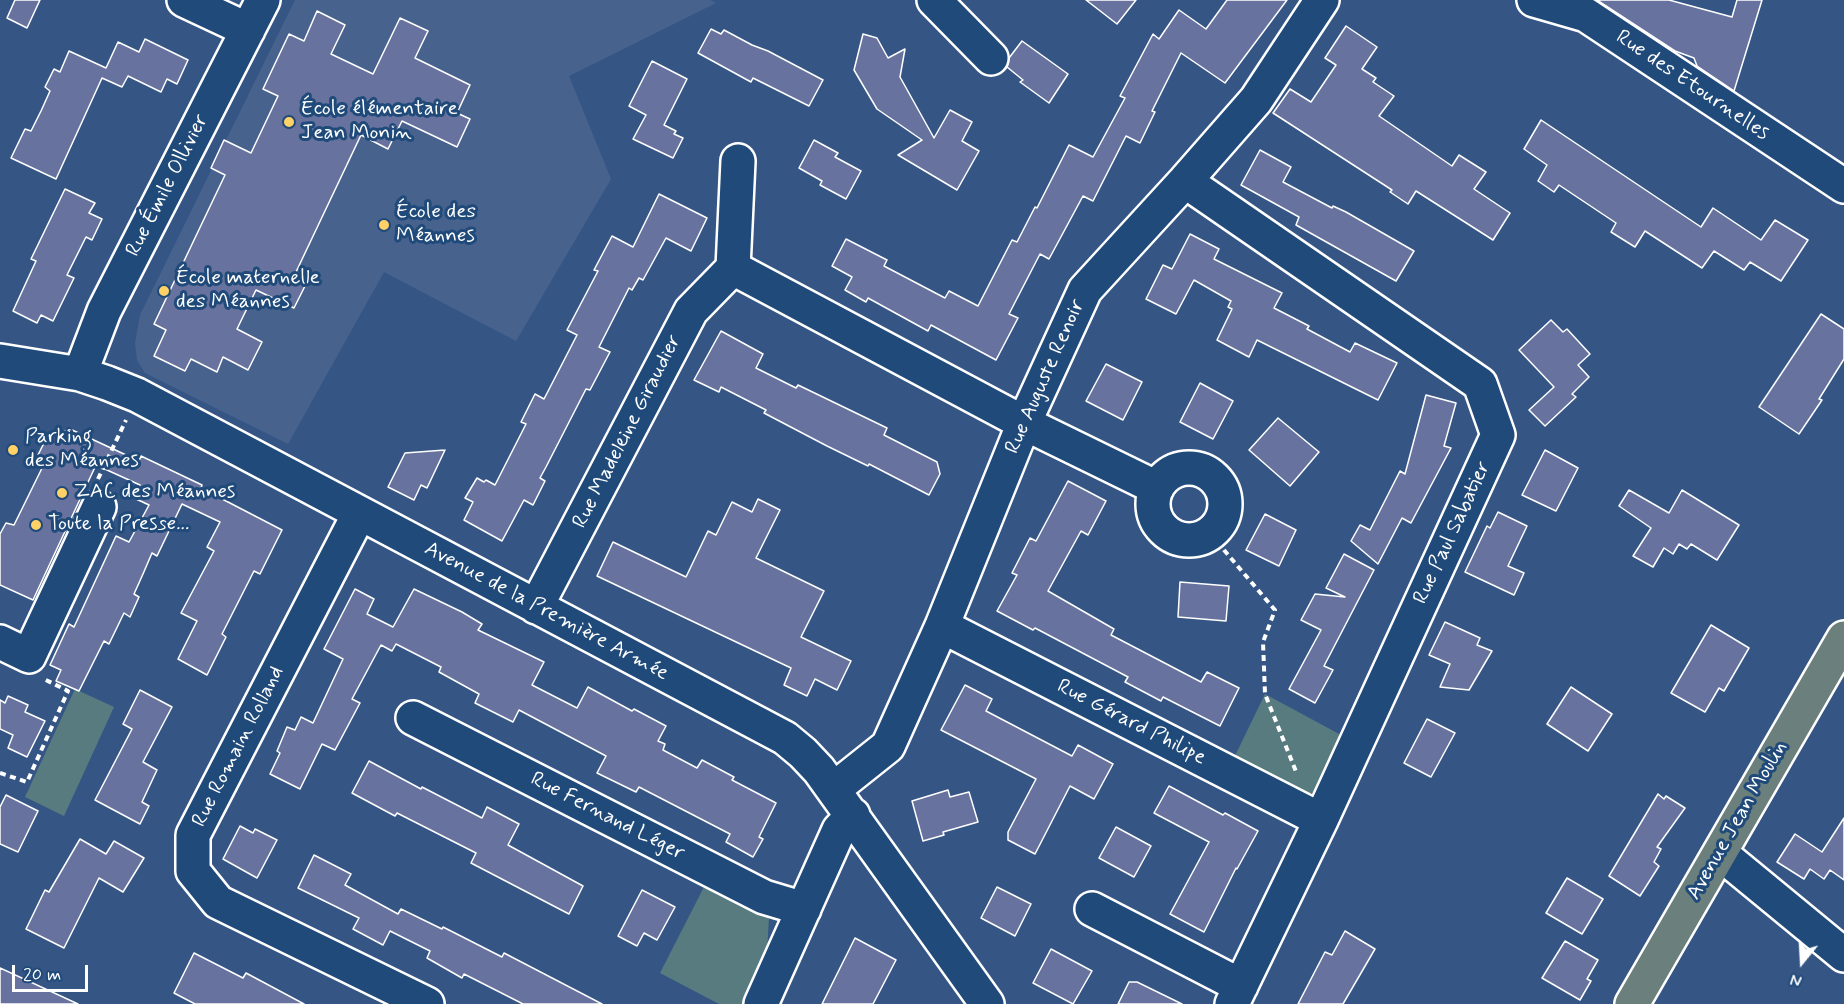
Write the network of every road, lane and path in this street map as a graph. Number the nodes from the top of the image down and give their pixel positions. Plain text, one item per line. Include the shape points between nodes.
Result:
1 (184, 0) edge
2 (263, 0) edge
3 (934, 0) edge
4 (1322, 0) edge
5 (1534, 0) edge
6 (248, 30) junction
7 (991, 58) dead end
8 (738, 161) dead end
9 (1185, 182) junction
10 (1844, 186) edge
11 (733, 268) junction
12 (0, 361) edge
13 (80, 374) junction
14 (137, 395) junction
15 (1024, 423) junction
16 (1156, 488) junction
17 (99, 507) joint
18 (358, 514) junction
19 (1213, 532) junction
20 (536, 607) junction
21 (942, 626) junction
22 (1844, 638) edge
23 (0, 642) edge
24 (29, 656) junction
25 (413, 718) dead end
26 (0, 773) edge
27 (834, 789) junction
28 (853, 815) junction
29 (1321, 820) junction
30 (1720, 853) junction
31 (804, 909) junction
32 (1092, 909) dead end
33 (1844, 954) edge
34 (1236, 995) edge
35 (427, 1004) edge
36 (761, 1004) edge
37 (987, 1004) edge
38 (1632, 1004) edge

1 - 6 street
2 - 6 street, Rue Émile Ollivier
3 - 7 street
4 - 9 street, Rue Auguste Renoir via 1256,100
5 - 10 street, Rue des Etournelles via 1586,15
6 - 13 street, Rue Émile Ollivier via 104,311
8 - 11 street
9 - 15 street, Rue Auguste Renoir via 1085,290
9 - 29 street, Rue Paul Sabatier via 1480,384 1498,435
11 - 15 street
11 - 20 street, Rue Madeleine Giraudier via 691,311
12 - 13 street, Avenue de la Première Armée
13 - 14 street, Avenue de la Première Armée
14 - 17 path via 96,485
14 - 18 street, Avenue de la Première Armée
15 - 16 street
15 - 21 street, Rue Auguste Renoir
16 - 19 street via 1153,501 1161,528 1186,540
16 - 19 street via 1178,470 1192,468 1211,476 1224,493 1225,507
17 - 24 street
18 - 20 street, Avenue de la Première Armée
18 - 35 street, Rue Romain Rolland via 194,835 193,871 218,902
19 - 29 path via 1275,610 1263,642 1265,694 1305,794
20 - 27 street, Avenue de la Première Armée via 785,738
21 - 27 street, Rue Auguste Renoir via 888,746
21 - 29 street, Rue Gérard Philipe
22 - 30 main road, Avenue Jean Moulin
23 - 24 street
24 - 26 path via 31,673 68,691 27,782
25 - 31 street, Rue Fernand Léger via 764,897
27 - 28 street, Avenue de la Première Armée
28 - 31 street via 839,830
28 - 37 street, Avenue de la Première Armée
29 - 34 street, Rue Paul Sabatier
30 - 33 street
30 - 38 main road, Avenue Jean Moulin
31 - 36 street
32 - 34 street

